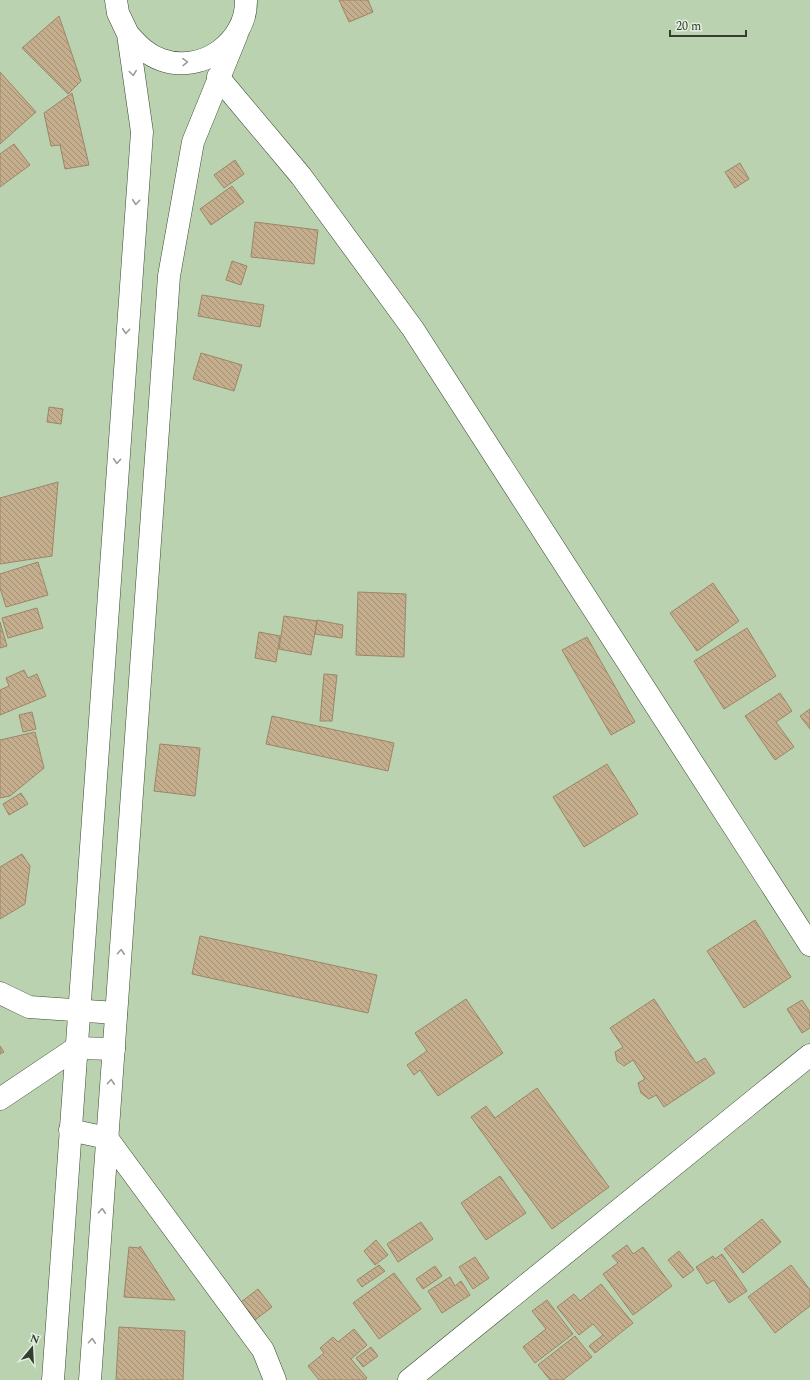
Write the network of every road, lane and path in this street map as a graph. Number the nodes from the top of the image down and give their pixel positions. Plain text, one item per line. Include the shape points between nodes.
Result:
1 (116, 0) edge
2 (246, 0) edge
3 (128, 34) junction
4 (237, 34) junction
5 (218, 77) junction
6 (810, 945) edge
7 (0, 993) edge
8 (78, 1010) junction
9 (116, 1013) junction
10 (76, 1048) junction
11 (114, 1049) junction
12 (810, 1055) edge
13 (0, 1099) edge
14 (70, 1130) junction
15 (107, 1138) junction
16 (263, 1350) junction
17 (52, 1380) edge
18 (90, 1380) edge
19 (262, 1380) edge
20 (275, 1380) edge
21 (409, 1380) edge

1 - 3 main road via 118,13
2 - 4 main road via 247,14
3 -> 4 main road via 142,49 162,60 185,63 206,59 226,47
3 -> 8 main road via 142,132
4 - 5 main road
5 - 6 main road via 301,176 413,329
9 -> 5 main road via 168,276 193,142
7 - 8 main road via 28,1007
8 - 9 main road
8 - 10 main road
9 - 11 main road
10 - 11 main road
10 - 13 main road
10 - 14 main road
15 -> 11 main road
12 - 21 main road
14 - 15 main road
14 - 17 main road
15 - 16 main road
18 -> 15 main road
16 - 19 main road
16 - 20 main road

